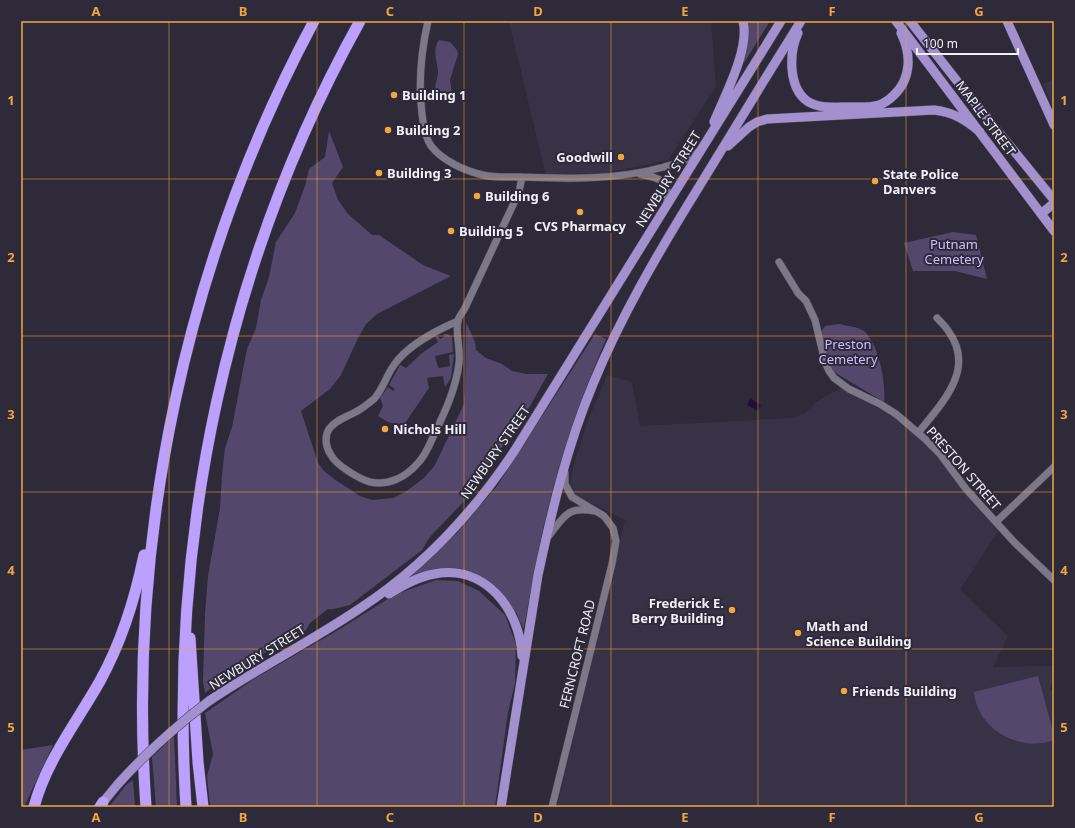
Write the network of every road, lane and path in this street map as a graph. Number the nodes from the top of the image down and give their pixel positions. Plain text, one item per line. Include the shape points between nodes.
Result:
1 (314, 21) edge
2 (360, 21) edge
3 (428, 21) edge
4 (743, 21) edge
5 (781, 21) edge
6 (802, 21) edge
7 (896, 21) edge
8 (910, 21) edge
9 (1007, 21) edge
10 (1054, 125) edge
11 (980, 132) junction
12 (704, 146) junction
13 (719, 153) junction
14 (638, 174) junction
15 (522, 177) junction
16 (1054, 200) edge
17 (1054, 203) edge
18 (667, 205) junction
19 (1041, 214) junction
20 (1054, 231) edge
21 (779, 262) dead end
22 (937, 318) dead end
23 (458, 321) junction
24 (918, 433) junction
25 (164, 461) junction
26 (565, 463) junction
27 (1054, 467) edge
28 (598, 512) junction
29 (996, 522) junction
30 (546, 540) junction
31 (1054, 580) edge
32 (187, 591) junction
33 (350, 616) junction
34 (521, 684) junction
35 (100, 805) edge
36 (34, 807) edge
37 (146, 807) edge
38 (186, 807) edge
39 (203, 807) edge
40 (501, 807) edge
41 (552, 807) edge

1 - 25 highway via 266,120 220,238 184,361
2 - 32 highway via 324,90 296,153 266,228 243,299 218,395 203,468
3 - 15 street via 420,68 420,84 424,129 431,145 452,162 474,173 503,178
4 - 12 main road via 742,52
5 - 12 main road, NEWBURY STREET
6 - 7 main road via 795,40 791,70 801,94 817,105 869,107 888,100 904,82 908,59 905,42
6 - 13 main road
7 - 11 main road, MAPLE STREET
8 - 16 main road, MAPLE STREET
9 - 10 main road
11 - 13 main road via 958,116 934,110 779,118 757,122
11 - 19 main road, MAPLE STREET
12 - 14 street via 682,162
12 - 18 main road, NEWBURY STREET
13 - 26 main road via 622,318 592,386
14 - 15 street via 600,178
14 - 18 street via 666,184
15 - 23 street via 519,192
17 - 19 main road
18 - 33 main road, NEWBURY STREET via 515,450 487,490 451,532 421,561
19 - 20 main road, MAPLE STREET
21 - 24 street, PRESTON STREET via 798,293 806,301 815,320 825,362 834,378 896,414
22 - 24 street via 955,343 959,369 949,392
23 - 23 street via 428,336 405,354 393,366 384,385 373,399 335,423 329,430 326,437 328,450 341,466 362,479 382,483 403,477 419,463 441,421 456,378 459,362
24 - 29 street, PRESTON STREET via 940,454 966,490
25 - 36 highway via 139,580 128,619 104,673 50,766
25 - 37 highway via 152,537 144,632 142,717
26 - 28 street, FERNCROFT ROAD via 565,484 569,493
26 - 30 main road
27 - 29 street
28 - 30 street via 583,509 570,511
28 - 41 street, FERNCROFT ROAD via 613,528 616,546
29 - 31 street, PRESTON STREET
30 - 34 main road
32 - 38 highway via 183,690
32 - 39 highway
33 - 34 main road via 408,583 426,576 456,573 476,579 489,586 499,596 515,623 522,649
33 - 35 main road, NEWBURY STREET, bridge via 209,701 165,736
34 - 40 main road

